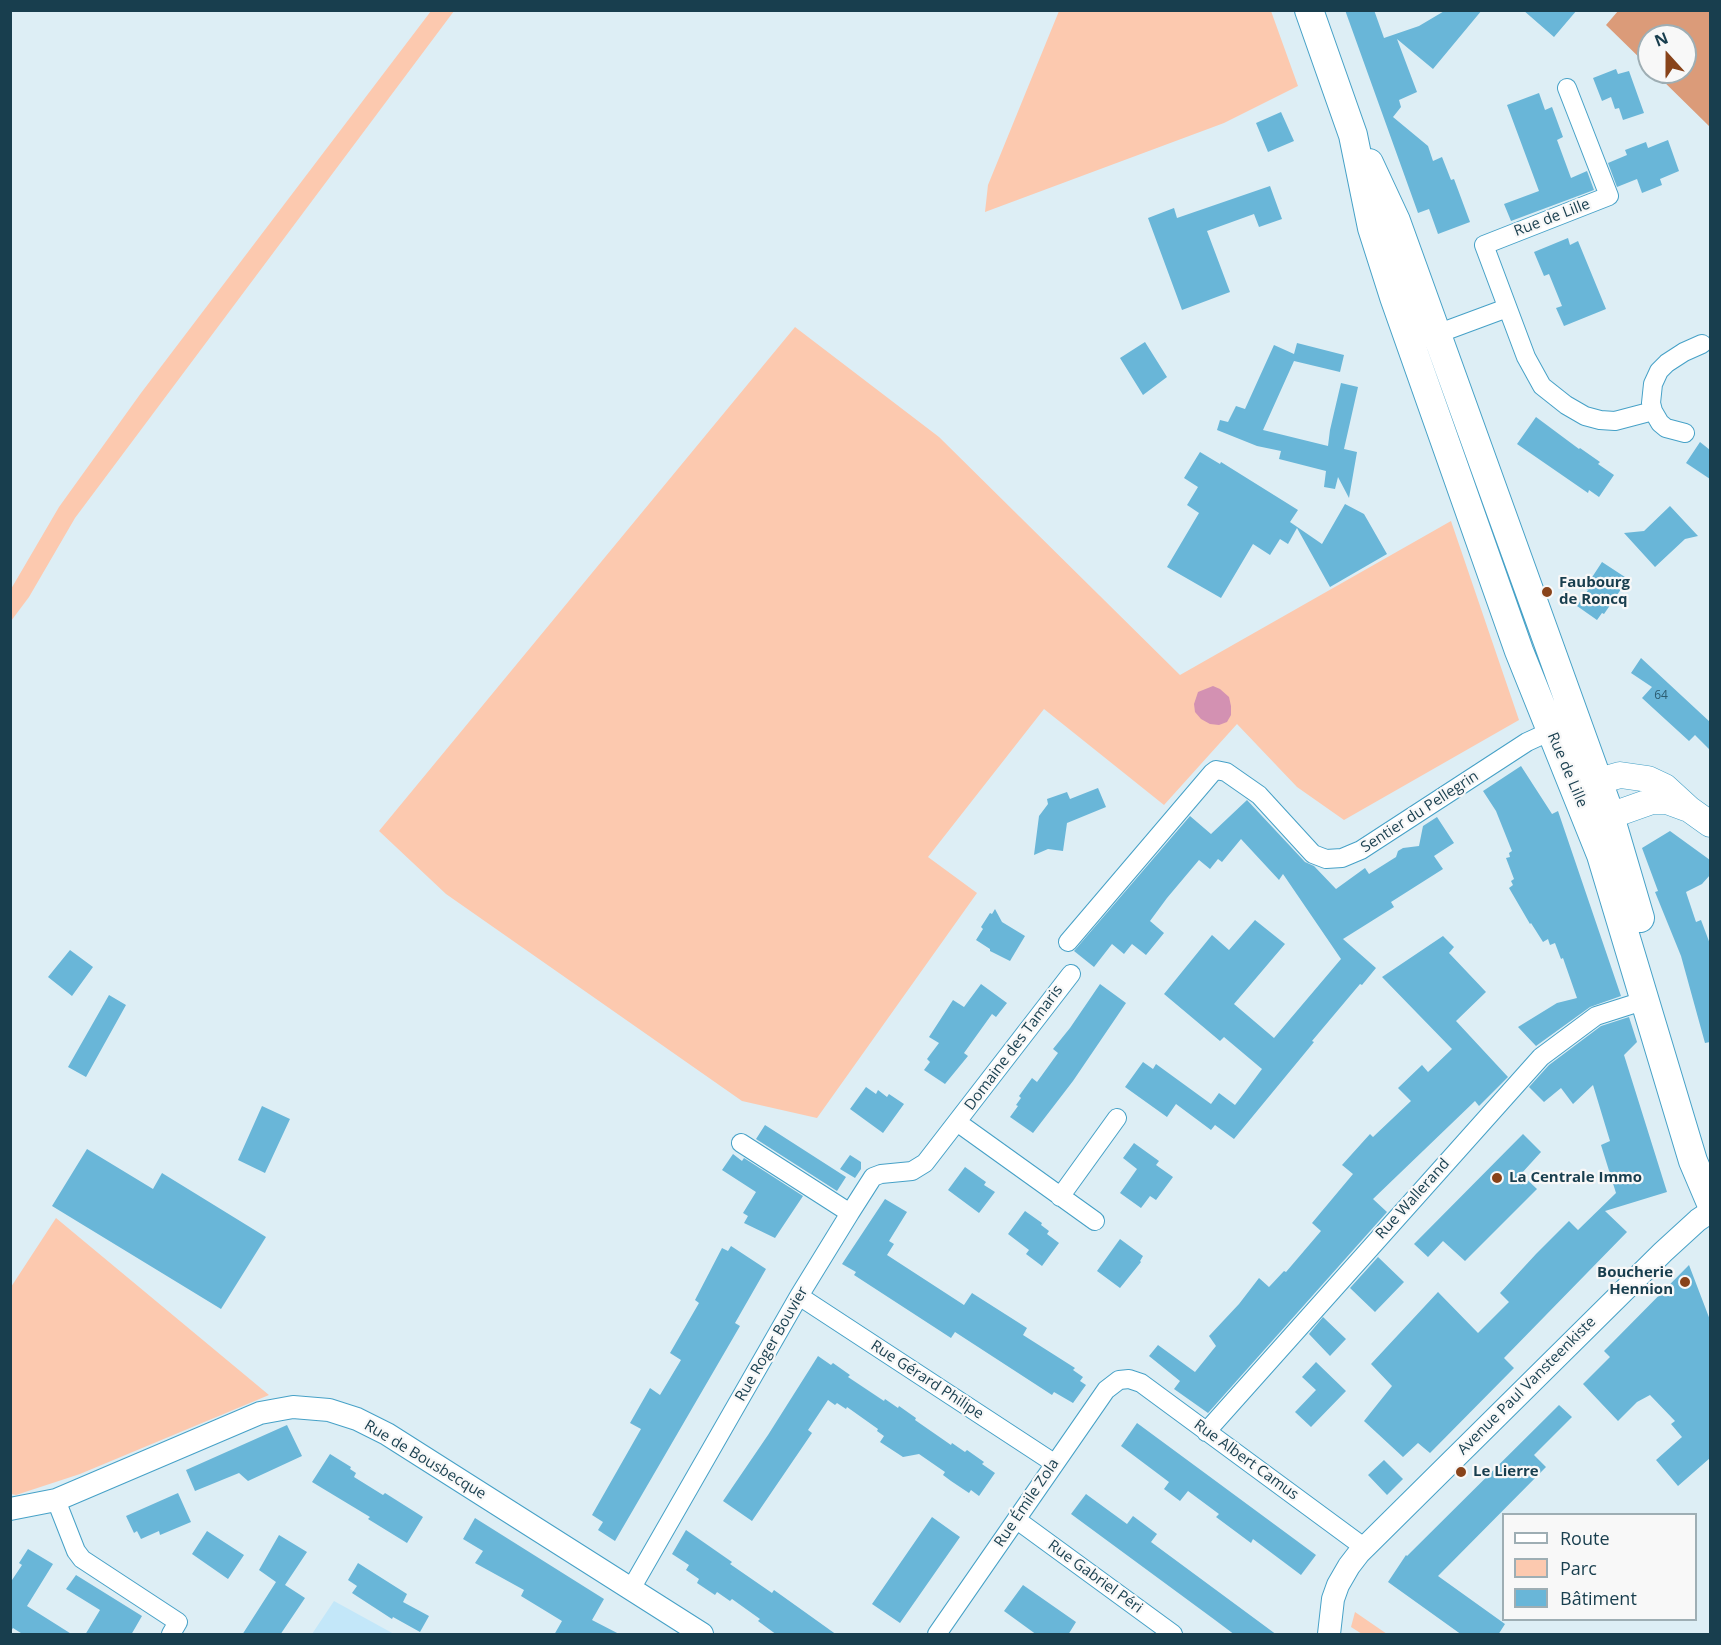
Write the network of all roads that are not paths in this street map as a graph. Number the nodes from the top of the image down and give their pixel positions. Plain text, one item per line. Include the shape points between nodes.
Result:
1 (1309, 10) edge
2 (1567, 87) dead end
3 (1507, 308) junction
4 (1424, 339) junction
5 (1702, 344) dead end
6 (1653, 411) junction
7 (1685, 434) dead end
8 (1551, 731) junction
9 (1586, 785) junction
10 (1689, 809) junction
11 (1600, 819) junction
12 (1710, 824) edge
13 (1068, 942) dead end
14 (1071, 974) dead end
15 (1646, 1000) junction
16 (1117, 1118) dead end
17 (957, 1122) junction
18 (741, 1143) dead end
19 (1710, 1156) edge
20 (1060, 1197) junction
21 (1710, 1201) edge
22 (1710, 1212) edge
23 (850, 1213) junction
24 (1095, 1221) dead end
25 (799, 1296) junction
26 (1124, 1380) joint
27 (1206, 1432) junction
28 (1054, 1463) junction
29 (56, 1500) junction
30 (10, 1509) edge
31 (1017, 1520) junction
32 (1365, 1548) junction
33 (631, 1589) junction
34 (171, 1635) edge
35 (702, 1635) edge
36 (937, 1635) edge
37 (1173, 1635) edge
38 (1329, 1635) edge

1 - 4 main road, Rue de Lille via 1353,135 1391,208
2 - 3 street, Rue de Lille via 1609,196 1484,245
3 - 4 street
3 - 6 street, Rue de Lille via 1533,372 1542,386 1566,405 1600,420 1616,421
4 - 8 main road, Rue de Lille via 1519,651
4 - 9 main road, Rue de Lille
5 - 6 street via 1675,357 1659,371 1651,393
6 - 7 street via 1666,428
8 - 9 main road, Rue de Lille
8 - 13 street, Sentier du Pellegrin via 1527,742 1361,850 1342,858 1326,859 1313,854 1259,795 1226,772 1216,770
9 - 10 main road via 1620,775 1648,779 1665,787
9 - 11 main road, Rue de Lille
10 - 11 main road via 1662,800 1645,802
10 - 12 main road
11 - 15 main road, Rue de Lille via 1601,855
11 - 19 main road, Rue de Lille
14 - 17 street, Domaine des Tamaris
15 - 21 main road, Rue de Lille via 1693,1161
15 - 27 street, Rue Wallerand via 1596,1016 1541,1057
16 - 20 street
17 - 20 street, Domaine des Tamaris
17 - 23 street, Domaine des Tamaris via 922,1167 873,1177
18 - 23 street
20 - 24 street, Domaine des Tamaris
22 - 32 street, Avenue Paul Vansteenkiste via 1663,1252
23 - 25 street, Rue Roger Bouvier
25 - 28 street, Rue Gérard Philipe
25 - 33 street, Rue Roger Bouvier
26 - 27 street, Rue Albert Camus via 1141,1383
26 - 28 street, Rue Émile Zola via 1106,1389
27 - 32 street, Rue Albert Camus
28 - 31 street, Rue Émile Zola
29 - 30 street, Rue de Bousbecque
29 - 33 street, Rue de Bousbecque via 260,1413 293,1407 329,1410 387,1434
29 - 34 street via 82,1559 178,1622
31 - 36 street, Rue Émile Zola
31 - 37 street, Rue Gabriel Péri
32 - 38 street, Avenue Paul Vansteenkiste via 1338,1585
33 - 35 street, Rue de Bousbecque

